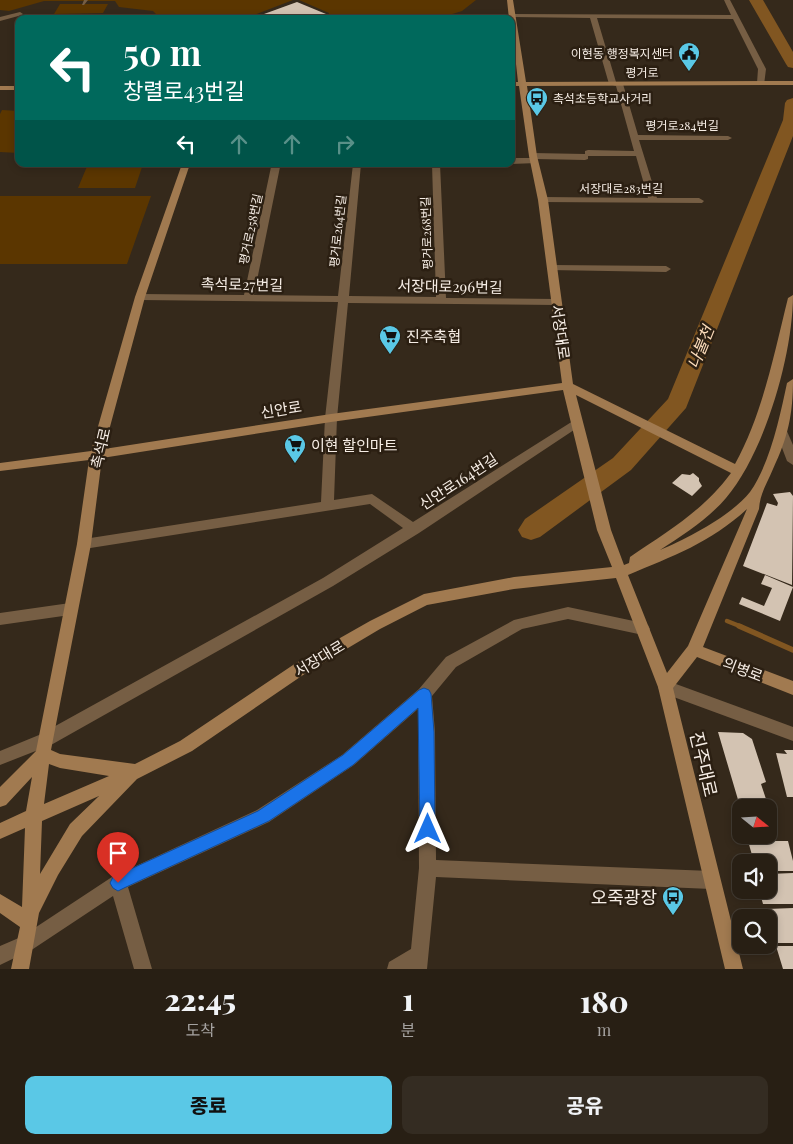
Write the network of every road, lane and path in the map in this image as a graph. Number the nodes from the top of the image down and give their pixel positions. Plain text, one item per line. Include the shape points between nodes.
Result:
1 (510, 0) edge
2 (726, 0) edge
3 (20, 14) dead end
4 (15, 15) edge
5 (16, 15) edge
6 (512, 15) edge
7 (515, 15) edge
8 (593, 16) junction
9 (735, 17) junction
10 (0, 19) edge
11 (515, 34) edge
12 (761, 83) junction
13 (793, 83) edge
14 (515, 84) edge
15 (523, 84) junction
16 (616, 84) junction
17 (0, 88) edge
18 (15, 88) edge
19 (635, 138) junction
20 (728, 138) dead end
21 (640, 154) junction
22 (533, 158) junction
23 (515, 160) edge
24 (184, 167) edge
25 (276, 167) edge
26 (357, 167) edge
27 (436, 167) edge
28 (543, 200) junction
29 (653, 201) junction
30 (699, 201) dead end
31 (552, 268) junction
32 (666, 269) dead end
33 (140, 297) junction
34 (793, 298) edge
35 (248, 299) junction
36 (343, 300) junction
37 (441, 301) junction
38 (556, 302) junction
39 (793, 382) edge
40 (568, 386) junction
41 (331, 418) junction
42 (577, 424) junction
43 (782, 432) junction
44 (96, 455) junction
45 (793, 461) edge
46 (0, 467) edge
47 (738, 472) junction
48 (754, 495) junction
49 (327, 505) junction
50 (414, 528) junction
51 (84, 544) junction
52 (621, 572) junction
53 (70, 609) junction
54 (0, 619) edge
55 (643, 629) junction
56 (694, 650) junction
57 (665, 687) junction
58 (793, 688) edge
59 (424, 694) junction
60 (793, 734) edge
61 (44, 747) junction
62 (0, 758) edge
63 (136, 772) junction
64 (0, 799) edge
65 (34, 816) junction
66 (0, 831) edge
67 (428, 868) junction
68 (711, 880) junction
69 (118, 883) junction
70 (0, 903) edge
71 (30, 918) junction
72 (27, 943) junction
73 (0, 956) edge
74 (418, 962) edge
75 (20, 969) edge
76 (143, 969) edge
77 (396, 969) edge
78 (734, 969) edge

1 - 6 street, 서장대로
2 - 9 street
3 - 5 street
4 - 10 street
7 - 8 street
8 - 9 street
8 - 16 street, 평거로284번길
9 - 12 street via 762,69
11 - 15 street, 서장대로
12 - 13 street, 평거로
12 - 16 street, 평거로
14 - 15 street, 평거로
15 - 16 street, 평거로
15 - 22 street, 서장대로
16 - 19 street, 평거로284번길
17 - 18 street
19 - 20 street, 평거로284번길
19 - 21 street, 평거로284번길
21 - 22 street
21 - 29 street, 평거로284번길
22 - 23 street
22 - 28 street, 서장대로
24 - 33 street, 촉석로
25 - 35 street, 평거로258번길
26 - 36 street, 평거로264번길
27 - 37 street, 평거로268번길
28 - 29 street, 서장대로283번길
28 - 31 street, 서장대로
29 - 30 street, 서장대로283번길
31 - 32 street
31 - 38 street, 서장대로
33 - 35 street, 촉석로27번길
33 - 44 street, 촉석로
34 - 47 street via 758,428
35 - 36 street, 촉석로27번길
36 - 37 street, 서장대로296번길
36 - 41 street, 평거로264번길
37 - 38 street, 서장대로296번길
38 - 40 street, 서장대로
39 - 43 street
40 - 41 street, 신안로
40 - 42 street, 서장대로
40 - 47 street
41 - 44 street, 신안로
41 - 49 street
42 - 50 street, 신안로164번길
42 - 52 street, 서장대로 via 604,530
43 - 45 street
43 - 48 street
44 - 46 street, 신안로
44 - 51 street, 촉석로
47 - 52 street via 722,495
48 - 52 street via 724,522 685,546
48 - 56 street via 753,509
49 - 50 street, 신안로164번길 via 372,499
49 - 51 street, 신안로164번길
50 - 61 street via 328,582
51 - 53 street, 촉석로
52 - 55 street, 진주대로
52 - 63 street, 서장대로 via 514,583 424,600 375,624 301,668 186,746
53 - 54 street
53 - 61 street, 촉석로
55 - 57 street, 진주대로
55 - 59 street via 568,613 519,624 451,662
56 - 57 street
56 - 58 street, 의병로
57 - 60 street
57 - 68 street, 진주대로
59 - 67 street
59 - 69 street via 348,760 263,816
61 - 62 street
61 - 63 street via 70,763
61 - 64 street
61 - 65 street, 촉석로
63 - 65 street, 서장대로
63 - 71 street via 76,830 52,869
65 - 66 street, 서장대로
65 - 71 street, 촉석로
67 - 68 street
67 - 74 street
68 - 78 street, 진주대로
69 - 72 street
69 - 76 street
70 - 71 street
71 - 72 street, 촉석로
72 - 73 street
72 - 75 street, 촉석로
74 - 77 street

